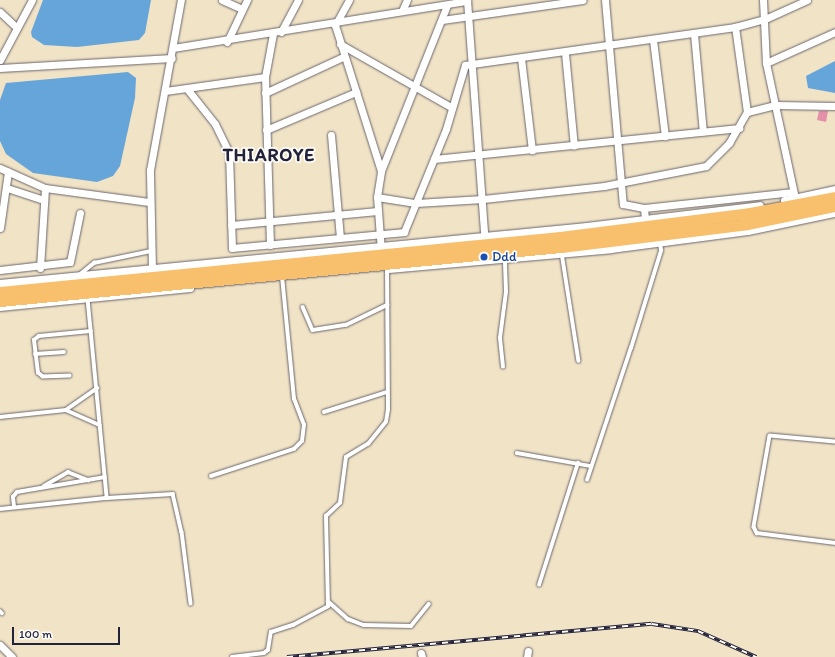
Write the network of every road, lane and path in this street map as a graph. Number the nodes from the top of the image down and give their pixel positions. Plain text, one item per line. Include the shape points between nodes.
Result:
1 (32, 0) edge
2 (181, 0) edge
3 (222, 0) edge
4 (247, 0) edge
5 (298, 0) edge
6 (350, 0) edge
7 (407, 0) edge
8 (583, 0) edge
9 (605, 0) edge
10 (808, 0) edge
11 (467, 1) edge
12 (762, 1) edge
13 (447, 5) junction
14 (242, 9) junction
15 (402, 11) junction
16 (0, 12) edge
17 (468, 18) junction
18 (765, 19) junction
19 (442, 20) junction
20 (335, 25) junction
21 (735, 27) junction
22 (17, 28) junction
23 (281, 32) junction
24 (835, 32) edge
25 (273, 34) junction
26 (694, 34) junction
27 (653, 40) junction
28 (227, 42) junction
29 (340, 44) junction
30 (607, 46) junction
31 (173, 48) junction
32 (565, 53) junction
33 (343, 57) junction
34 (172, 58) junction
35 (522, 58) junction
36 (0, 60) edge
37 (471, 63) junction
38 (766, 63) junction
39 (0, 68) edge
40 (265, 77) junction
41 (415, 86) junction
42 (188, 90) junction
43 (165, 91) junction
44 (356, 92) junction
45 (265, 93) junction
46 (776, 105) junction
47 (835, 106) edge
48 (451, 107) junction
49 (747, 112) junction
50 (739, 128) junction
51 (266, 130) junction
52 (703, 132) junction
53 (331, 135) dead end
54 (664, 136) junction
55 (619, 142) junction
56 (574, 146) junction
57 (532, 150) junction
58 (480, 156) junction
59 (434, 159) junction
60 (0, 168) edge
61 (381, 171) junction
62 (8, 172) junction
63 (622, 182) junction
64 (6, 188) junction
65 (45, 188) junction
66 (835, 190) edge
67 (376, 197) junction
68 (835, 197) edge
69 (483, 199) junction
70 (44, 200) junction
71 (149, 202) junction
72 (416, 203) junction
73 (835, 206) edge
74 (795, 207) junction
75 (644, 208) junction
76 (377, 211) junction
77 (80, 213) dead end
78 (835, 213) edge
79 (338, 214) junction
80 (269, 220) junction
81 (645, 220) junction
82 (231, 225) junction
83 (0, 228) edge
84 (587, 231) junction
85 (379, 234) junction
86 (340, 238) junction
87 (659, 238) junction
88 (485, 241) junction
89 (270, 245) junction
90 (561, 250) junction
91 (151, 251) junction
92 (384, 258) junction
93 (505, 260) junction
94 (40, 268) junction
95 (152, 269) junction
96 (0, 270) edge
97 (173, 271) junction
98 (282, 276) junction
99 (77, 277) junction
100 (0, 284) edge
101 (0, 292) edge
102 (87, 295) junction
103 (0, 301) edge
104 (387, 305) junction
105 (0, 307) edge
106 (304, 307) dead end
107 (91, 331) junction
108 (64, 352) dead end
109 (35, 354) junction
110 (579, 361) dead end
111 (503, 367) dead end
112 (70, 376) dead end
113 (96, 388) junction
114 (387, 392) junction
115 (66, 410) junction
116 (324, 412) dead end
117 (0, 417) edge
118 (100, 425) junction
119 (835, 442) edge
120 (517, 453) dead end
121 (578, 464) junction
122 (591, 466) junction
123 (210, 476) dead end
124 (105, 477) junction
125 (88, 480) junction
126 (587, 480) dead end
127 (43, 487) junction
128 (107, 498) junction
129 (14, 507) junction
130 (0, 509) edge
131 (835, 543) edge
132 (539, 585) dead end
133 (328, 601) junction
134 (191, 603) dead end
135 (429, 604) dead end
136 (0, 645) edge
137 (12, 657) edge
138 (232, 657) edge

1 - 22 street
2 - 31 street
3 - 14 street
4 - 14 street
5 - 23 street
6 - 20 street
7 - 15 street
8 - 17 street
9 - 30 street
10 - 18 street
11 - 13 street
11 - 17 street
12 - 18 street
13 - 15 street
13 - 19 street
14 - 28 street
15 - 20 street
16 - 22 street
17 - 19 street
17 - 37 street
18 - 21 street
18 - 38 street
19 - 41 street
20 - 23 street
20 - 29 street
21 - 26 street
21 - 49 street
22 - 36 street
23 - 25 street
24 - 38 street
25 - 28 street
25 - 40 street
26 - 27 street
26 - 52 street
27 - 30 street
27 - 54 street
28 - 31 street
29 - 33 street
29 - 41 street
30 - 32 street
30 - 55 street
31 - 34 street
32 - 35 street
32 - 56 street
33 - 44 street
33 - 45 street
34 - 39 street
34 - 43 street
35 - 37 street
35 - 57 street
37 - 48 street via 462,67
37 - 58 street
38 - 46 street
40 - 42 street
40 - 45 street
41 - 48 street
41 - 61 street
42 - 43 street
42 - 82 street via 215,124 229,153
43 - 71 street via 150,170
44 - 51 street
44 - 61 street
45 - 51 street
46 - 47 street
46 - 49 street
46 - 74 street
48 - 59 street
49 - 50 street
50 - 52 street
50 - 63 street via 706,166
51 - 80 street
52 - 54 street
53 - 79 street
54 - 55 street
55 - 56 street
55 - 63 street
56 - 57 street
57 - 58 street
58 - 59 street
58 - 69 street
59 - 72 street
60 - 62 street
61 - 67 street
62 - 64 street
62 - 65 street
63 - 69 street
63 - 75 street via 624,207
64 - 70 street
64 - 83 street
65 - 70 street
65 - 71 street
66 - 74 street
67 - 72 street
67 - 76 street
68 - 74 highway
69 - 72 street
69 - 88 street
70 - 94 street
71 - 91 street
72 - 85 street via 407,230
73 - 74 highway
74 - 75 street
74 - 78 street
74 - 81 street
74 - 84 highway
74 - 87 highway via 748,227
75 - 81 street
76 - 79 street
76 - 85 street
77 - 94 street via 70,262
79 - 80 street
79 - 86 street
80 - 82 street
80 - 89 street
81 - 84 street
82 - 89 street via 234,249
84 - 88 highway
85 - 86 street
85 - 92 street
86 - 89 street
87 - 90 highway
87 - 122 lane via 661,251
88 - 92 highway
90 - 92 highway
90 - 93 street
90 - 110 lane
91 - 95 street
91 - 99 lane via 94,263
92 - 93 street
92 - 97 highway
92 - 98 highway
92 - 104 lane
93 - 111 lane via 506,292 500,338
94 - 96 street
95 - 97 street
95 - 99 street
97 - 101 highway
98 - 102 highway
98 - 123 lane via 294,399 304,425 302,441 294,449
99 - 100 street
102 - 103 highway
102 - 105 street
102 - 107 lane
104 - 106 lane via 346,325 313,330
104 - 114 lane
107 - 109 lane via 39,336 33,347
107 - 113 lane
108 - 109 lane
109 - 112 lane via 38,373 43,377
113 - 115 lane
113 - 118 lane
114 - 116 lane
114 - 133 lane via 386,422 368,444 346,457 340,503 326,516
115 - 117 lane
115 - 118 lane
118 - 124 lane
119 - 131 lane via 770,436 754,527 757,533
120 - 121 lane
121 - 122 lane
121 - 132 lane
122 - 126 lane
124 - 125 lane
124 - 128 lane
125 - 127 lane
125 - 127 lane via 68,472
127 - 129 lane via 14,494
128 - 129 lane
128 - 134 lane via 173,494 182,532
129 - 130 lane
133 - 135 lane via 348,619 364,625 411,626
133 - 138 lane via 326,608 271,632 268,650 264,653
136 - 137 street

